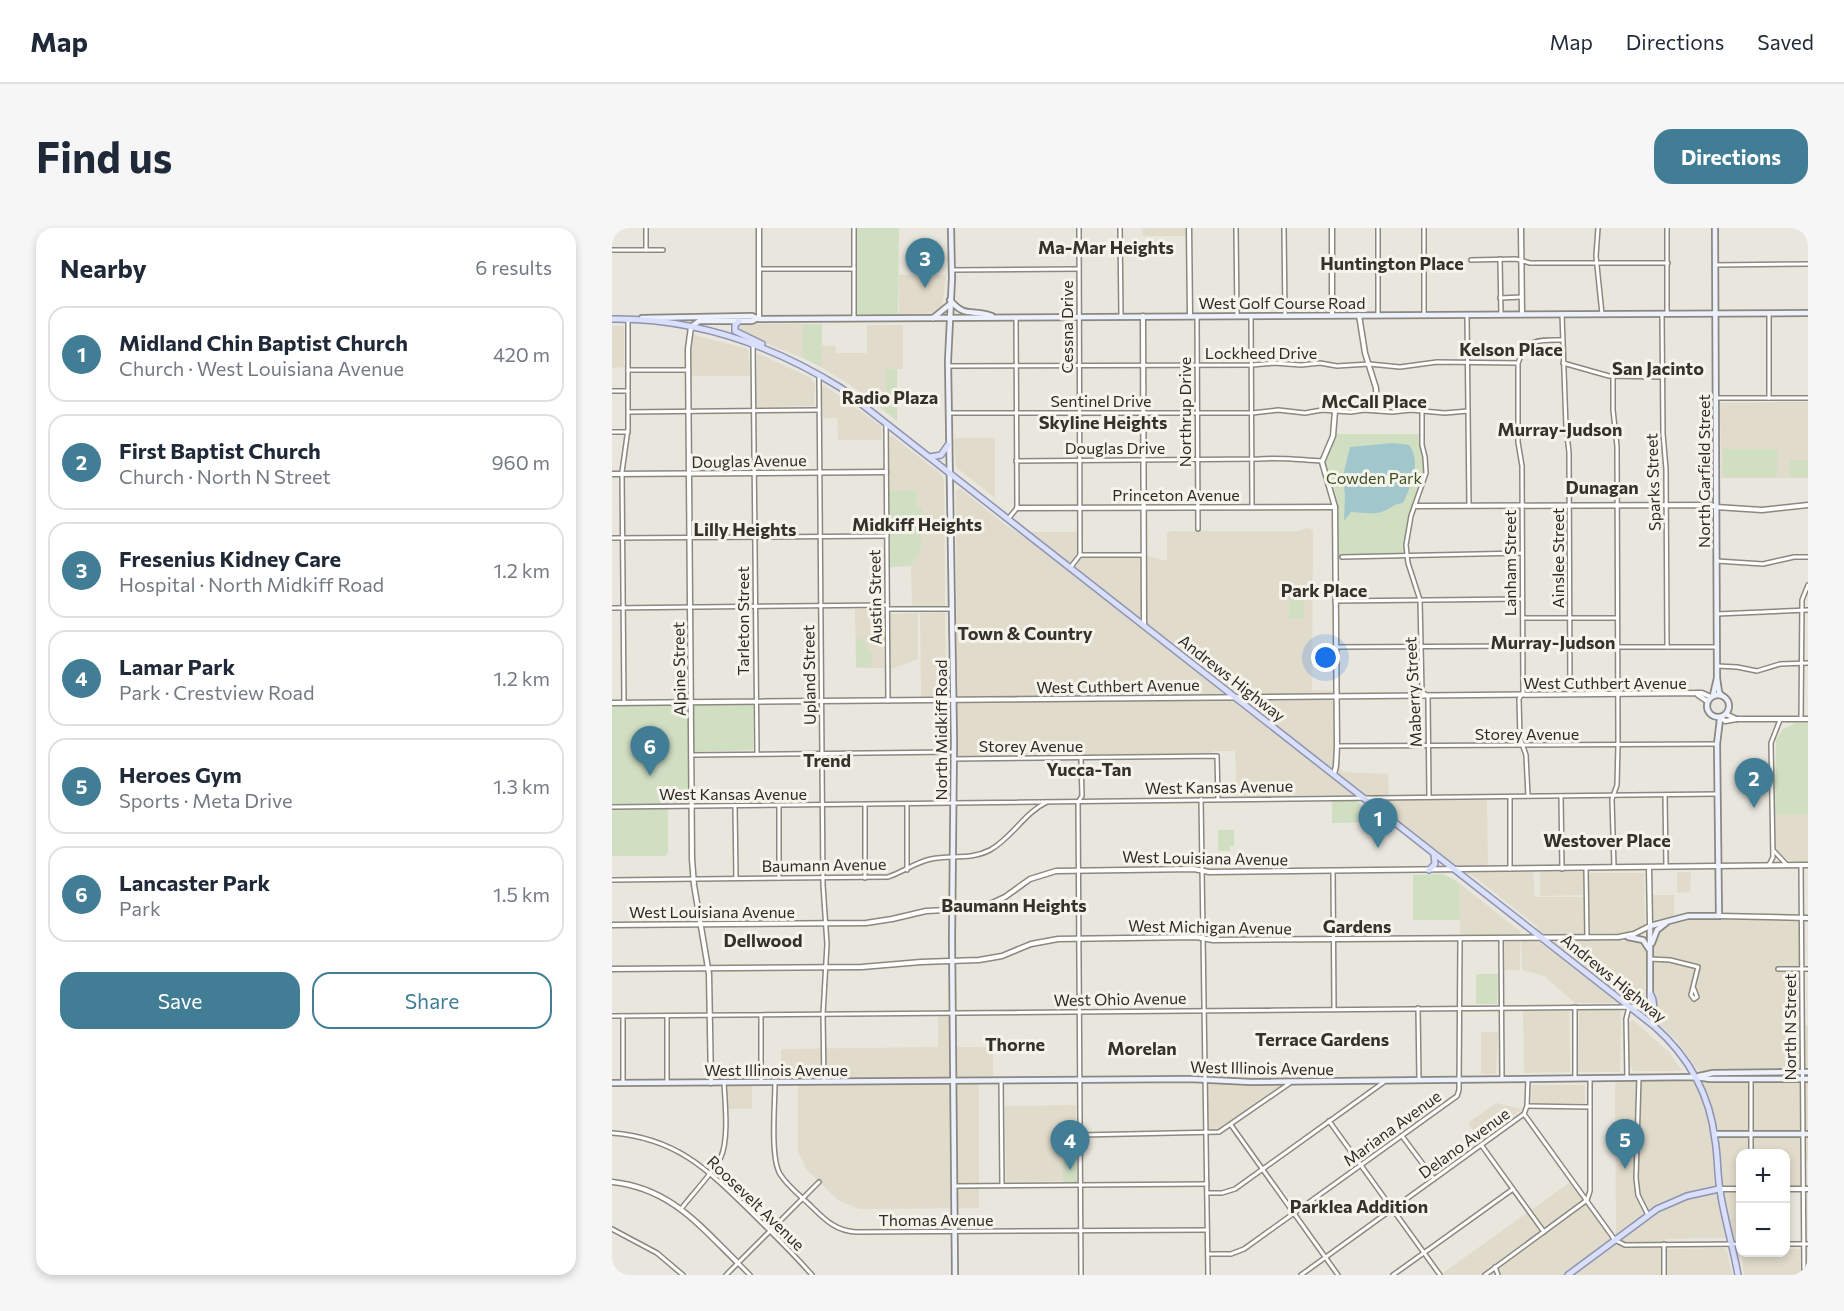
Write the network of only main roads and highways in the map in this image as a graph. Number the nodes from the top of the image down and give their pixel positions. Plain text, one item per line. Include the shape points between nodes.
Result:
1 (951, 228) edge
2 (1715, 228) edge
3 (949, 302) junction
4 (1808, 313) edge
5 (1715, 315) junction
6 (931, 318) junction
7 (948, 318) junction
8 (998, 318) junction
9 (612, 319) edge
10 (627, 319) junction
11 (757, 319) junction
12 (739, 321) junction
13 (691, 327) junction
14 (771, 350) junction
15 (948, 445) junction
16 (930, 457) junction
17 (950, 473) junction
18 (1717, 678) junction
19 (1721, 695) junction
20 (1711, 698) junction
21 (1713, 717) junction
22 (1720, 719) junction
23 (1718, 732) junction
24 (1434, 854) junction
25 (1429, 870) road end
26 (1669, 921) junction
27 (1628, 936) road end
28 (1650, 951) junction
29 (1651, 995) junction
30 (1629, 1007) junction
31 (1654, 1026) junction
32 (1805, 1072) edge
33 (1696, 1077) junction
34 (1805, 1079) edge
35 (954, 1081) junction
36 (612, 1083) edge
37 (1715, 1134) junction
38 (1805, 1134) edge
39 (1719, 1189) junction
40 (955, 1275) edge
41 (1568, 1275) edge
42 (1738, 1275) edge

1 - 3 main road, North Midkiff Road
2 - 5 main road, North Garfield Street
3 - 6 main road
3 - 7 main road, North Midkiff Road
3 - 8 main road via 958,311
4 - 5 main road, West Golf Course Road
5 - 8 main road, West Golf Course Road
5 - 18 main road, North Garfield Street
6 - 7 main road, West Golf Course Road
6 - 11 main road, West Golf Course Road
7 - 8 main road, West Golf Course Road
7 - 15 main road, North Midkiff Road
9 - 10 main road, Andrews Highway
10 - 11 main road, West Golf Course Road
10 - 13 main road, Andrews Highway
11 - 12 main road, West Golf Course Road
12 - 13 main road, West Golf Course Road via 699,321
12 - 14 main road via 735,331
13 - 14 main road, Andrews Highway
14 - 16 main road, Andrews Highway via 848,393
15 - 16 main road via 941,455
15 - 17 main road, North Midkiff Road
16 - 17 main road, Andrews Highway
17 - 24 main road, Andrews Highway
17 - 35 main road, North Midkiff Road
18 - 19 main road
18 - 20 main road
19 - 20 main road
19 - 22 main road via 1728,704
20 - 21 main road via 1707,707
21 - 22 main road
21 - 23 main road
22 - 23 main road
23 - 26 main road, West Michigan Avenue via 1719,916 1688,916
24 - 25 main road via 1435,864
24 - 30 main road, Andrews Highway
26 - 28 main road via 1657,930
26 - 28 main road, West Michigan Avenue via 1650,926
27 - 28 main road via 1645,941
28 - 29 main road
29 - 30 main road via 1647,1005
29 - 31 main road
30 - 31 main road, Andrews Highway
31 - 33 main road, Andrews Highway
32 - 33 main road, West Illinois Avenue via 1713,1073
33 - 34 main road, West Illinois Avenue
33 - 35 main road, West Illinois Avenue
33 - 37 main road, Andrews Highway
35 - 36 main road, West Illinois Avenue
35 - 40 main road, North Midkiff Road
37 - 38 main road
37 - 39 main road, Andrews Highway
39 - 41 main road via 1670,1202
39 - 42 main road, Andrews Highway

